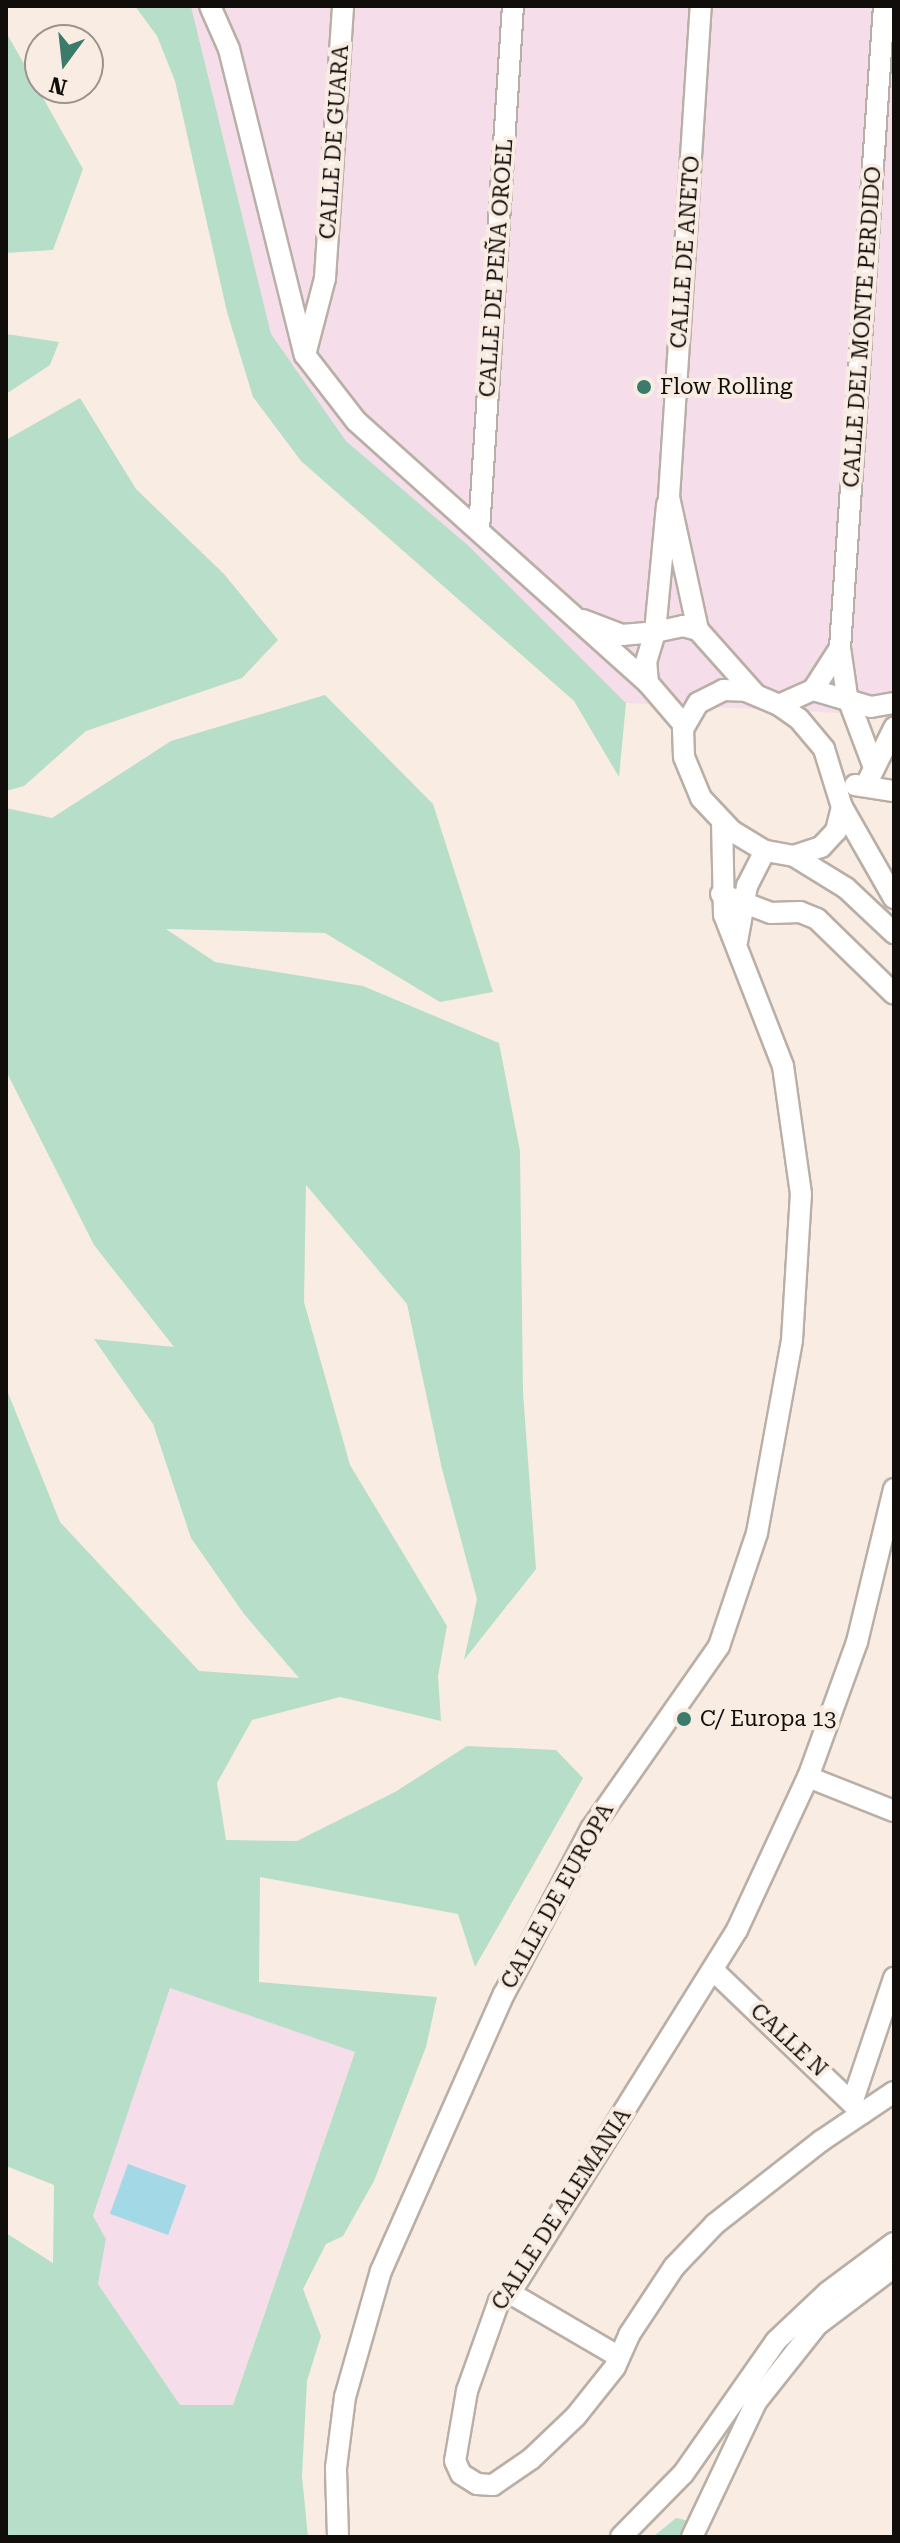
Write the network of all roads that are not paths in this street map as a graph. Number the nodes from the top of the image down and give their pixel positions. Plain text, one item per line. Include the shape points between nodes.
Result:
1 (210, 6) edge
2 (343, 6) edge
3 (513, 6) edge
4 (701, 6) edge
5 (884, 6) edge
6 (325, 278) junction
7 (290, 306) junction
8 (305, 355) junction
9 (669, 497) junction
10 (479, 530) junction
11 (576, 617) junction
12 (698, 630) junction
13 (655, 632) junction
14 (840, 648) junction
15 (648, 683) junction
16 (813, 690) junction
17 (755, 694) junction
18 (849, 701) junction
19 (894, 703) edge
20 (779, 705) junction
21 (684, 725) junction
22 (894, 728) edge
23 (873, 765) junction
24 (866, 785) junction
25 (839, 786) junction
26 (894, 791) edge
27 (842, 807) junction
28 (722, 823) junction
29 (765, 851) junction
30 (794, 856) junction
31 (721, 894) junction
32 (894, 898) edge
33 (744, 903) junction
34 (771, 913) junction
35 (894, 933) edge
36 (737, 942) junction
37 (894, 994) edge
38 (894, 1489) edge
39 (892, 1513) edge
40 (808, 1777) junction
41 (894, 1811) edge
42 (713, 1970) junction
43 (894, 1978) edge
44 (894, 2092) edge
45 (858, 2106) junction
46 (894, 2243) edge
47 (894, 2267) edge
48 (510, 2293) junction
49 (618, 2356) junction
50 (338, 2537) edge
51 (621, 2537) edge
52 (692, 2537) edge

1 - 7 street via 229,49 262,170
2 - 6 street, CALLE DE GUARA
3 - 10 street, CALLE DE PEÑA OROEL
4 - 9 street, CALLE DE ANETO
5 - 14 street, CALLE DEL MONTE PERDIDO
6 - 7 street
6 - 8 street, CALLE DE GUARA
7 - 8 street
8 - 10 street via 356,421
9 - 12 street, CALLE DE ANETO
9 - 13 street, CALLE DE ANETO via 661,535 662,595
10 - 11 street
11 - 13 street via 622,635
11 - 15 street via 605,650
12 - 13 street via 683,626
12 - 17 street
13 - 15 street, CALLE DE ANETO via 646,662
14 - 16 street, CALLE DEL MONTE PERDIDO
14 - 18 street, CALLE DEL MONTE PERDIDO
15 - 21 street
16 - 18 street
16 - 20 street
17 - 20 street
17 - 21 street via 717,692 698,703
18 - 19 street via 876,707
18 - 23 street, CALLE DEL MONTE PERDIDO
20 - 25 street via 817,738
21 - 28 street via 689,773
22 - 23 street
23 - 24 street
24 - 25 street
24 - 26 street
25 - 27 street
27 - 30 street via 827,842
27 - 32 street
28 - 29 street
28 - 31 street, CALLE DE EUROPA
29 - 30 street
29 - 33 street, CALLE DE EUROPA
30 - 35 street via 846,888
31 - 33 street
31 - 36 street, CALLE DE EUROPA
33 - 34 street
33 - 36 street, CALLE DE EUROPA
34 - 36 street
34 - 37 street via 800,912 823,922
36 - 50 street, CALLE DE EUROPA via 789,1088 801,1225 788,1372 763,1507 738,1600 696,1683 591,1829 448,2111 381,2271 354,2359 338,2444
38 - 39 street, CALLE DE ALEMANIA
39 - 40 street, CALLE DE ALEMANIA via 857,1642
40 - 41 street
40 - 42 street, CALLE DE ALEMANIA via 758,1890
42 - 45 street, CALLE N
42 - 48 street, CALLE DE ALEMANIA
43 - 45 street
44 - 45 street, CALLE DE ALEMANIA
45 - 49 street, CALLE DE ALEMANIA via 715,2224 674,2267
46 - 51 street via 828,2292 776,2341 683,2474
47 - 52 street via 817,2325 756,2402
48 - 49 street
48 - 49 street, CALLE DE ALEMANIA via 499,2301 482,2342 456,2441 461,2474 477,2484 493,2485 531,2459 576,2416

